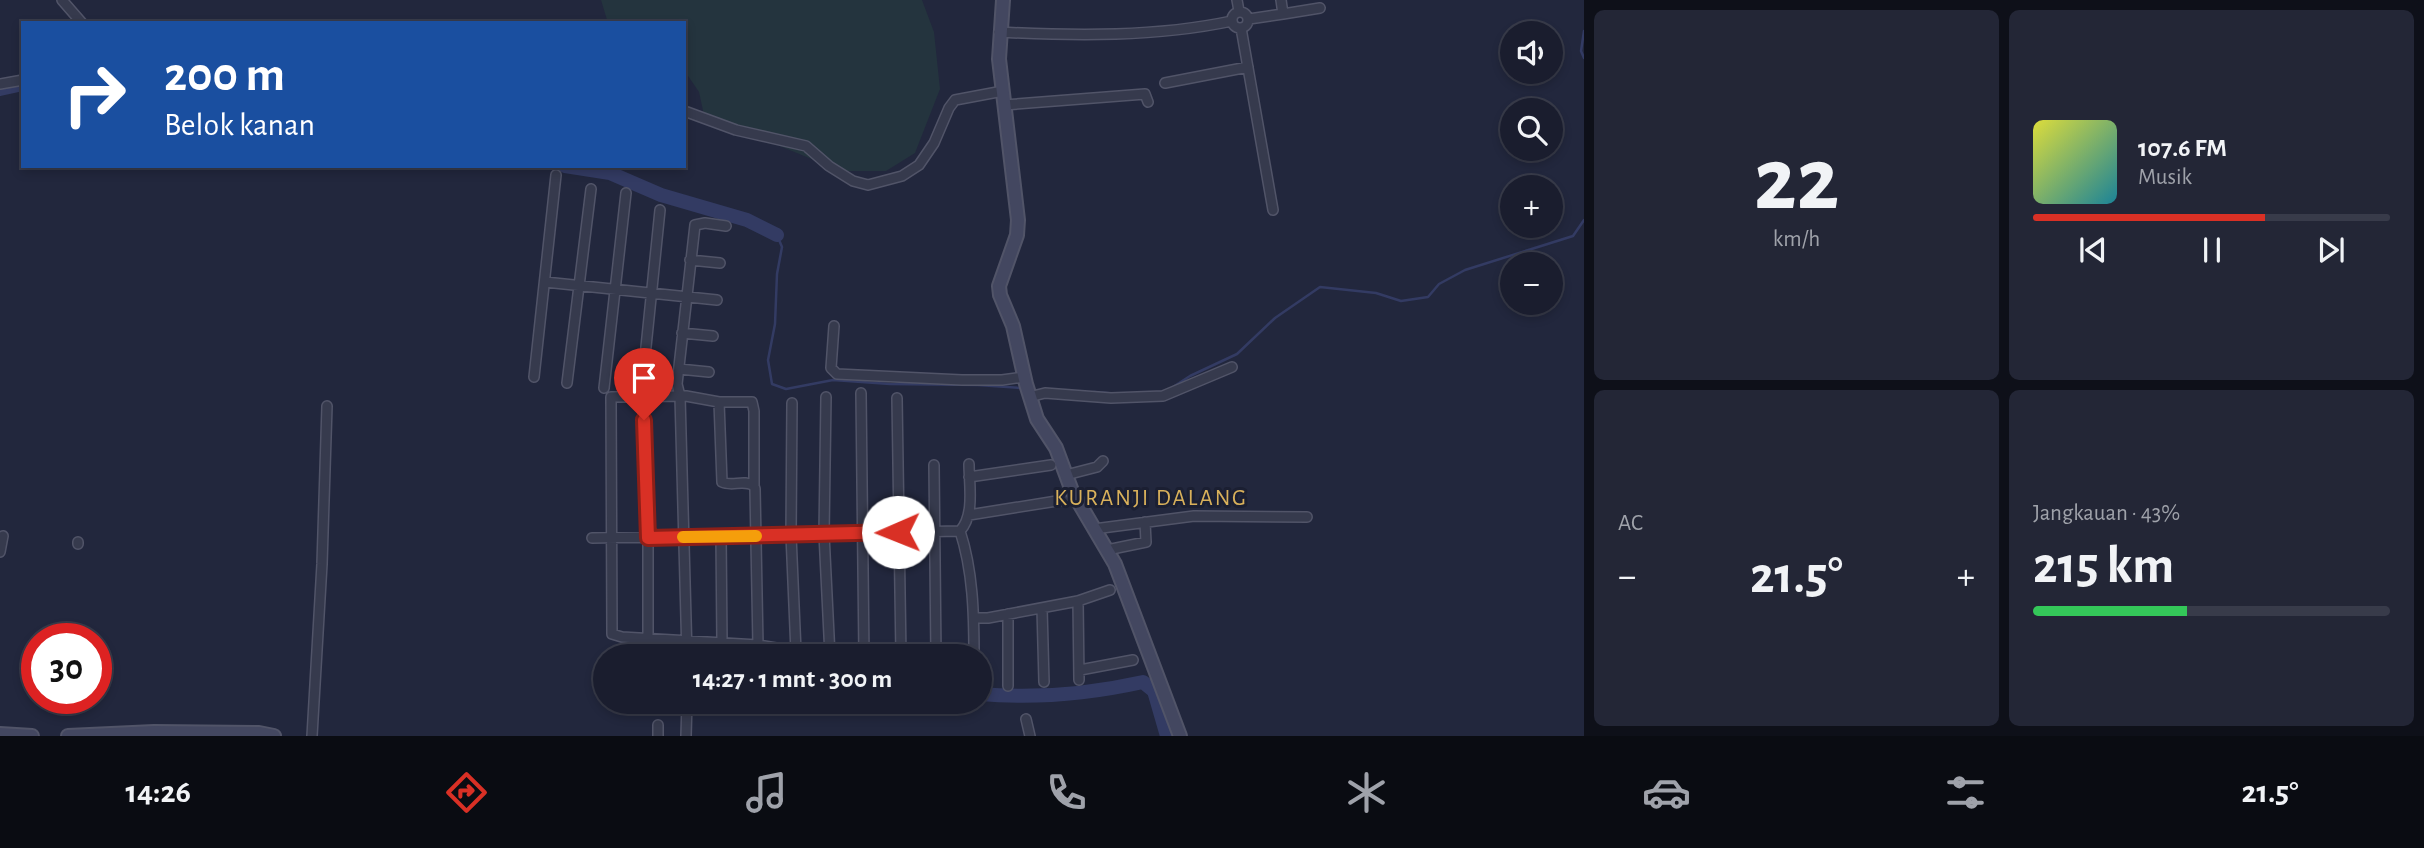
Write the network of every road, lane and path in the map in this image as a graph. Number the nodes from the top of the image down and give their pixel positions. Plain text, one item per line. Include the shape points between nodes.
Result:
1 (62, 0) edge
2 (1003, 0) edge
3 (1237, 0) edge
4 (1281, 0) edge
5 (1320, 8) dead end
6 (1239, 11) junction
7 (1283, 14) junction
8 (1249, 19) junction
9 (1231, 20) junction
10 (80, 21) edge
11 (1241, 28) junction
12 (999, 32) junction
13 (1248, 67) junction
14 (21, 80) edge
15 (1165, 83) dead end
16 (0, 84) edge
17 (1003, 91) junction
18 (1148, 102) dead end
19 (1004, 105) junction
20 (687, 112) dead end
21 (556, 175) dead end
22 (591, 189) dead end
23 (626, 194) dead end
24 (660, 210) dead end
25 (1273, 210) dead end
26 (726, 226) dead end
27 (690, 260) junction
28 (720, 263) dead end
29 (545, 282) junction
30 (579, 286) junction
31 (615, 290) junction
32 (651, 294) junction
33 (685, 298) junction
34 (717, 300) dead end
35 (834, 326) dead end
36 (682, 333) junction
37 (713, 336) dead end
38 (1232, 367) dead end
39 (679, 369) junction
40 (709, 372) dead end
41 (534, 377) dead end
42 (567, 383) dead end
43 (604, 388) dead end
44 (1027, 388) junction
45 (861, 393) dead end
46 (643, 396) junction
47 (680, 396) junction
48 (826, 397) dead end
49 (897, 398) dead end
50 (719, 402) junction
51 (792, 403) dead end
52 (327, 406) dead end
53 (1103, 461) dead end
54 (969, 464) dead end
55 (934, 465) dead end
56 (1051, 465) dead end
57 (1066, 475) junction
58 (969, 477) junction
59 (754, 486) junction
60 (1063, 500) dead end
61 (969, 515) junction
62 (1307, 517) dead end
63 (1145, 522) junction
64 (1094, 529) junction
65 (935, 531) junction
66 (960, 531) junction
67 (898, 532) junction
68 (864, 533) junction
69 (824, 534) junction
70 (791, 535) junction
71 (3, 536) dead end
72 (721, 536) junction
73 (756, 536) junction
74 (684, 537) junction
75 (592, 538) dead end
76 (612, 538) junction
77 (648, 538) junction
78 (1107, 550) junction
79 (0, 552) edge
80 (1110, 590) dead end
81 (1077, 601) junction
82 (1042, 608) junction
83 (1008, 614) junction
84 (974, 618) junction
85 (648, 638) junction
86 (687, 640) junction
87 (722, 643) junction
88 (687, 644) edge
89 (740, 644) edge
90 (758, 644) edge
91 (796, 644) edge
92 (829, 644) edge
93 (864, 644) edge
94 (901, 644) edge
95 (936, 644) edge
96 (974, 644) edge
97 (1133, 660) dead end
98 (1044, 682) dead end
99 (1008, 685) dead end
100 (687, 714) edge
101 (1026, 719) dead end
102 (658, 725) dead end
103 (0, 734) edge
104 (161, 734) edge
105 (251, 735) edge
106 (30, 736) edge
107 (68, 736) edge
108 (274, 736) edge
109 (312, 736) edge
110 (658, 736) edge
111 (686, 736) edge
112 (1030, 736) edge
113 (1180, 736) edge

1 - 10 street
2 - 12 street
3 - 6 street
4 - 7 street
5 - 7 street
6 - 8 street
6 - 9 street
7 - 8 street
8 - 11 street
9 - 11 street
9 - 12 street via 1200,27 1069,35
11 - 13 street
12 - 17 street
13 - 15 street
13 - 25 street
14 - 16 street
17 - 19 street
17 - 20 street via 955,100 919,165 874,185 853,181 806,146 736,130
18 - 19 street via 1145,94
19 - 44 street via 1018,220 999,290 1013,326
21 - 29 street
22 - 30 street
23 - 31 street
24 - 32 street
26 - 27 street via 695,225
27 - 28 street
27 - 33 street
29 - 30 street
29 - 41 street
30 - 31 street
30 - 42 street
31 - 32 street
31 - 43 street
32 - 33 street
32 - 46 street
33 - 34 street
33 - 36 street
35 - 44 street via 831,368 837,374 1002,380
36 - 37 street
36 - 39 street
38 - 44 street via 1163,396 1111,398
39 - 40 street
39 - 47 street
44 - 57 street
45 - 68 street
46 - 47 street
46 - 76 street via 610,399
46 - 77 street
47 - 50 street
47 - 74 street
48 - 69 street
49 - 67 street
50 - 59 street via 722,482
50 - 59 street via 752,402
51 - 70 street
52 - 109 street
53 - 57 street
54 - 58 street
55 - 65 street
56 - 58 street
57 - 64 street
58 - 61 street
59 - 73 street
60 - 61 street
61 - 66 street
62 - 63 street via 1194,516
63 - 64 street
63 - 78 street via 1146,542
64 - 78 street
65 - 66 street
65 - 67 street
65 - 95 street
66 - 84 street
67 - 68 street
67 - 94 street
68 - 69 street
68 - 93 street
69 - 70 street
69 - 92 street
70 - 73 street
70 - 91 street
71 - 79 street
72 - 73 street
72 - 74 street
72 - 87 street
73 - 90 street
74 - 77 street
74 - 86 street
75 - 76 street
76 - 77 street
76 - 85 street via 612,634
77 - 85 street
78 - 113 street
80 - 81 street
81 - 82 street
81 - 97 street via 1079,675
82 - 83 street
82 - 98 street
83 - 84 street
83 - 99 street
84 - 96 street
85 - 86 street
86 - 87 street
86 - 88 street
87 - 89 street
100 - 111 street
101 - 112 street
102 - 110 street
103 - 106 street
104 - 105 street
104 - 107 street
105 - 108 street

